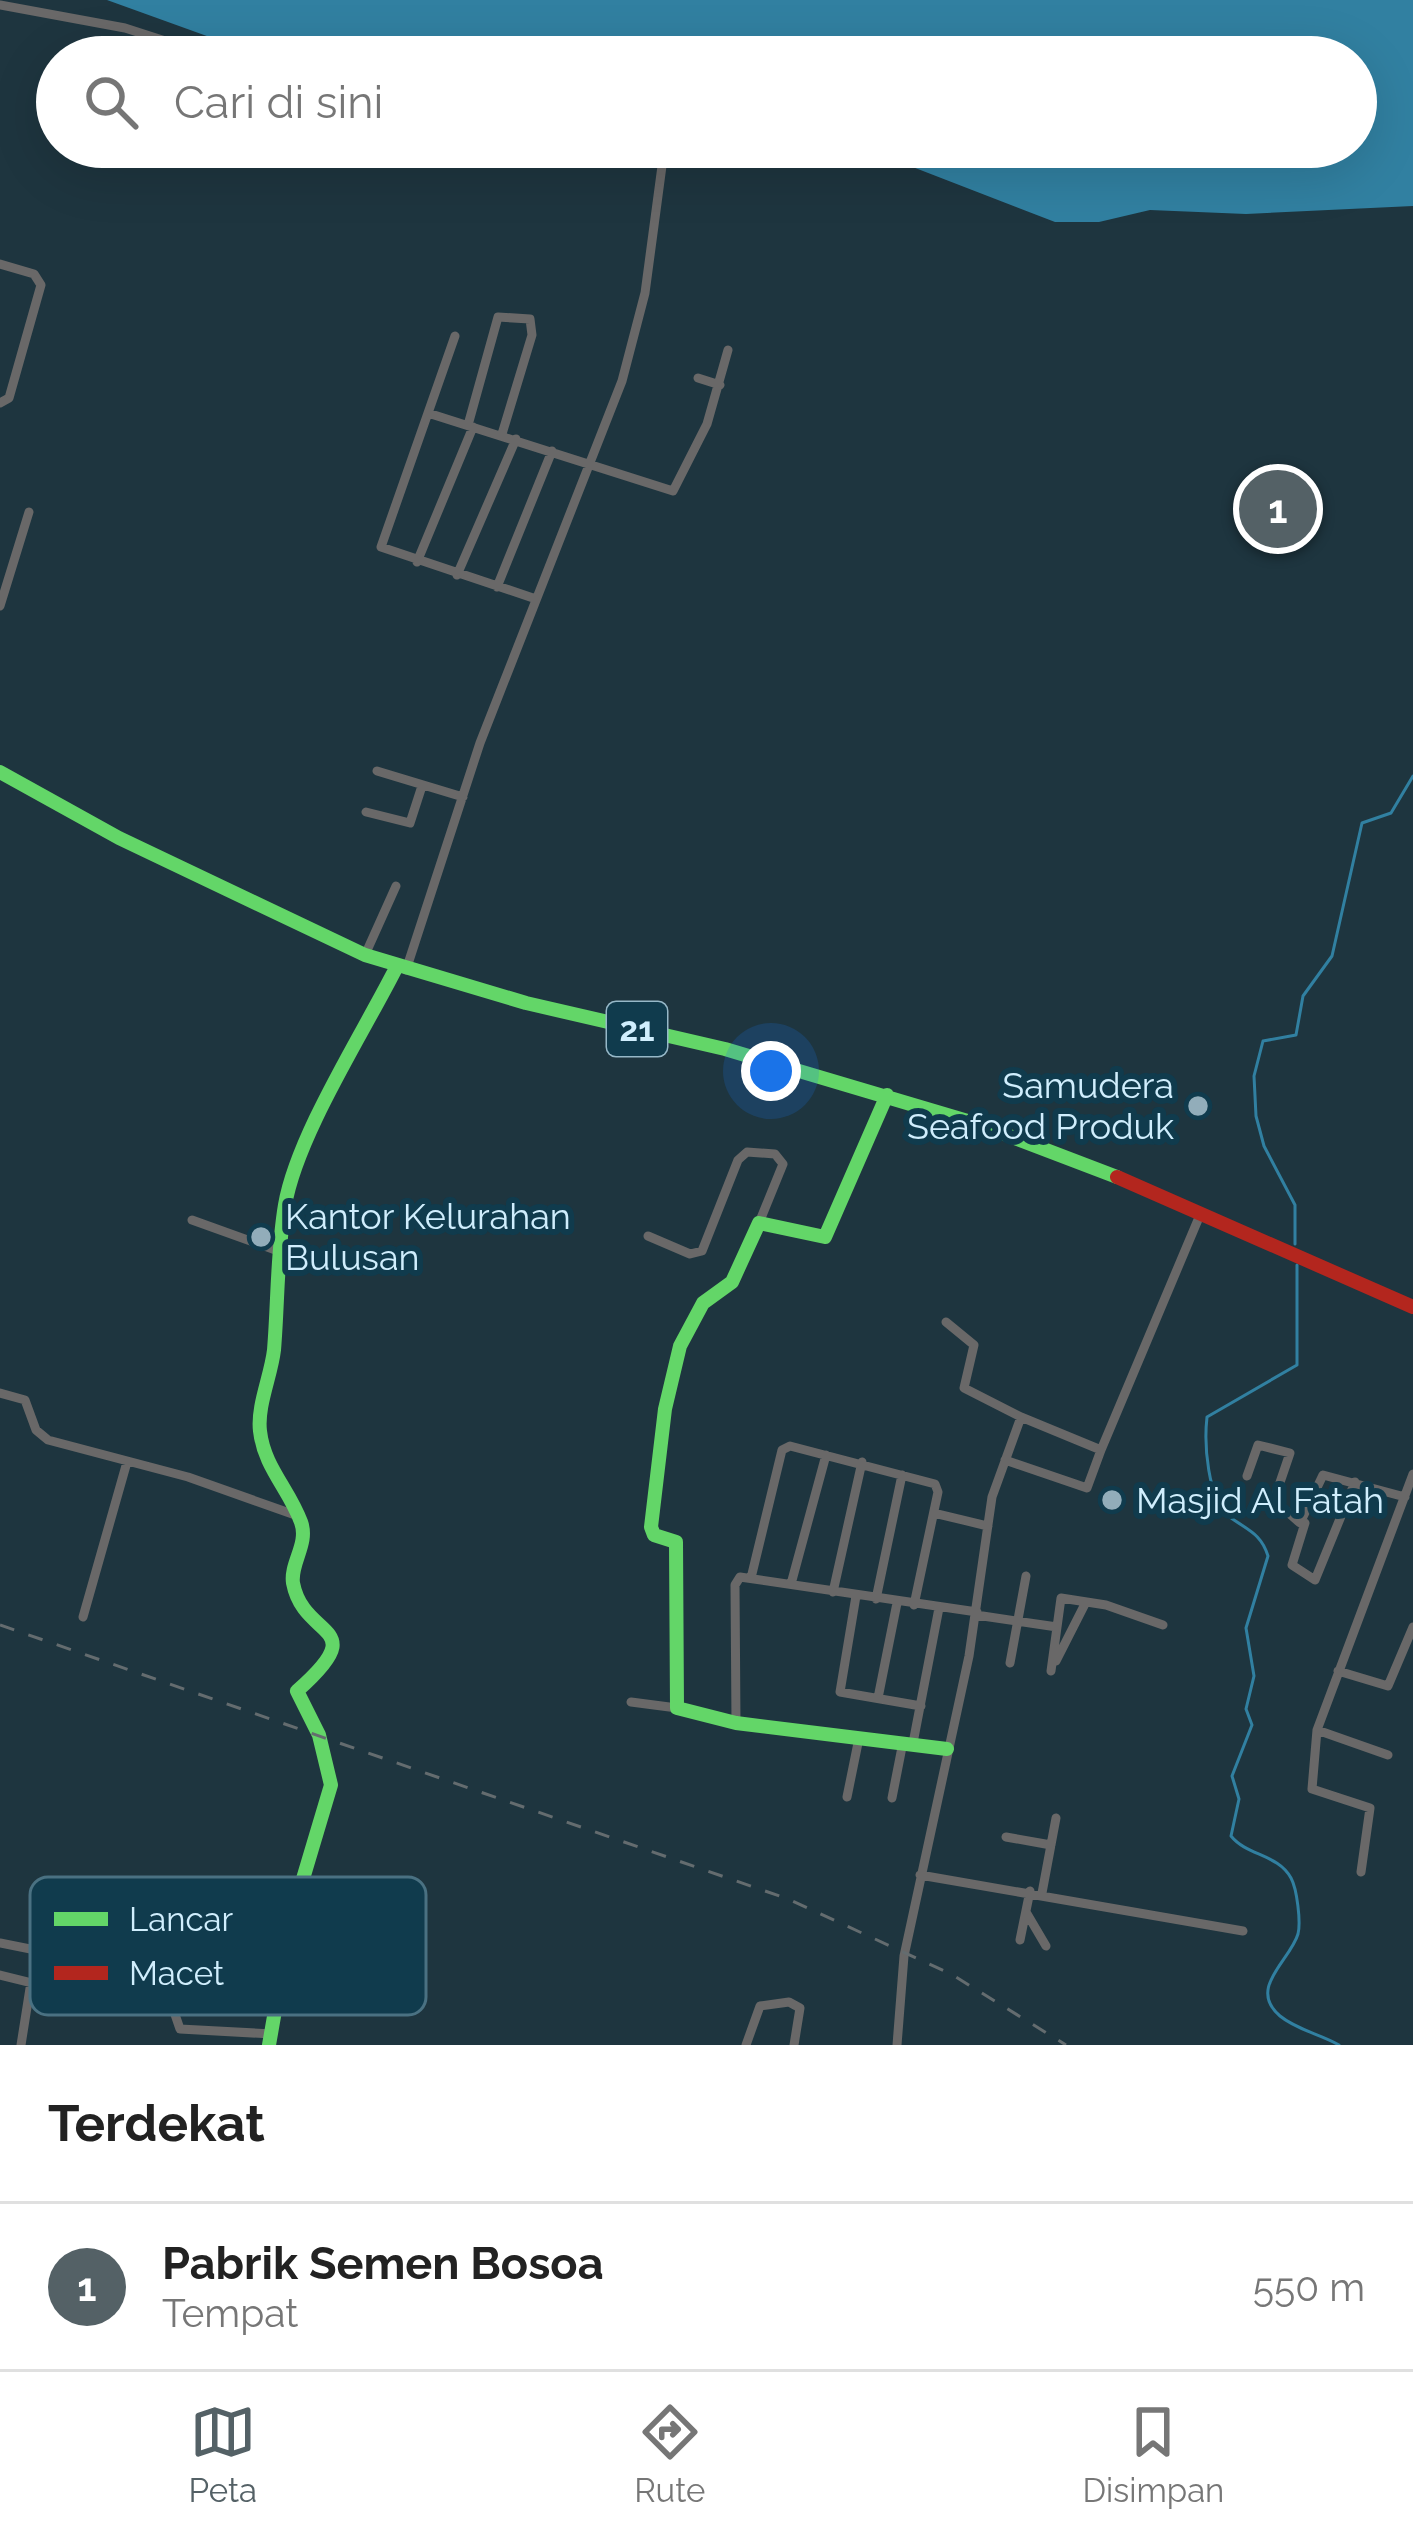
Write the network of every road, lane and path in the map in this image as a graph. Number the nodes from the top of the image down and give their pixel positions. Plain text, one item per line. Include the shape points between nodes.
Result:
1 (0, 5) edge
2 (150, 36) edge
3 (662, 168) edge
4 (0, 264) edge
5 (455, 336) dead end
6 (728, 350) dead end
7 (698, 378) dead end
8 (720, 385) junction
9 (0, 403) edge
10 (430, 414) junction
11 (471, 426) junction
12 (502, 434) junction
13 (516, 439) junction
14 (552, 451) junction
15 (591, 464) junction
16 (29, 512) dead end
17 (417, 562) junction
18 (457, 574) junction
19 (497, 586) junction
20 (536, 598) junction
21 (0, 606) edge
22 (377, 771) dead end
23 (0, 772) edge
24 (422, 786) junction
25 (463, 797) junction
26 (366, 812) dead end
27 (396, 886) dead end
28 (365, 955) junction
29 (402, 968) junction
30 (887, 1095) junction
31 (1201, 1212) junction
32 (192, 1220) dead end
33 (759, 1223) junction
34 (648, 1236) dead end
35 (281, 1252) junction
36 (1413, 1307) edge
37 (946, 1322) dead end
38 (0, 1393) edge
39 (1021, 1417) junction
40 (1101, 1450) junction
41 (826, 1455) junction
42 (1005, 1460) junction
43 (127, 1462) junction
44 (862, 1462) junction
45 (1413, 1474) edge
46 (902, 1475) junction
47 (1246, 1476) dead end
48 (1355, 1482) junction
49 (1407, 1503) edge
50 (934, 1513) junction
51 (298, 1516) junction
52 (1306, 1521) junction
53 (988, 1526) junction
54 (1026, 1576) dead end
55 (751, 1578) junction
56 (791, 1584) junction
57 (833, 1592) junction
58 (856, 1596) junction
59 (876, 1599) junction
60 (1086, 1602) junction
61 (897, 1603) junction
62 (914, 1605) junction
63 (939, 1608) junction
64 (976, 1613) junction
65 (83, 1617) dead end
66 (1018, 1621) junction
67 (1163, 1625) dead end
68 (1057, 1627) junction
69 (1413, 1627) edge
70 (1010, 1663) dead end
71 (1338, 1671) junction
72 (878, 1699) junction
73 (632, 1702) dead end
74 (921, 1706) junction
75 (677, 1708) junction
76 (736, 1723) junction
77 (1317, 1730) junction
78 (859, 1738) junction
79 (908, 1742) junction
80 (947, 1749) junction
81 (1388, 1754) dead end
82 (847, 1797) dead end
83 (892, 1798) dead end
84 (1056, 1818) dead end
85 (1006, 1838) dead end
86 (1052, 1845) junction
87 (1361, 1872) dead end
88 (920, 1875) junction
89 (303, 1877) edge
90 (1030, 1892) junction
91 (1042, 1893) junction
92 (1026, 1912) junction
93 (1243, 1930) dead end
94 (1020, 1940) dead end
95 (0, 1943) edge
96 (1046, 1946) dead end
97 (30, 1949) edge
98 (0, 1975) edge
99 (30, 1982) edge
100 (30, 1988) edge
101 (175, 2015) edge
102 (270, 2040) edge
103 (21, 2045) edge
104 (746, 2045) edge
105 (794, 2045) edge
106 (897, 2045) edge

1 - 2 street
3 - 15 street via 640,318
4 - 9 street via 34,274 41,285 9,398
5 - 10 street
6 - 8 street
7 - 8 street
8 - 15 street via 673,490
10 - 11 street
10 - 17 street via 381,543
11 - 12 street
11 - 12 street via 498,316 530,319
11 - 17 street
12 - 13 street
13 - 14 street
13 - 18 street
14 - 15 street
14 - 19 street
15 - 20 street
16 - 21 street
17 - 18 street
18 - 19 street
19 - 20 street
20 - 25 street
22 - 24 street
23 - 28 main road, 21
24 - 25 street
24 - 26 street via 410,823
25 - 29 street
27 - 28 street
28 - 29 main road, 21
29 - 30 main road, 21
29 - 35 main road via 298,1160
30 - 31 main road, 21
30 - 33 main road via 825,1237
31 - 36 main road, 21
31 - 40 street
32 - 35 street
33 - 34 street via 783,1164 775,1154 747,1152 702,1251 690,1254
33 - 75 main road via 734,1278 694,1317 665,1412 651,1527 676,1542
35 - 51 main road via 260,1427 269,1466
37 - 39 street via 974,1345 964,1388
38 - 43 street via 25,1400 48,1440
39 - 40 street
39 - 42 street
40 - 42 street via 1082,1488
41 - 44 street
41 - 55 street via 782,1450
41 - 56 street
42 - 53 street
43 - 51 street
43 - 65 street
44 - 46 street
44 - 57 street
45 - 49 street
46 - 50 street via 935,1484
46 - 59 street
47 - 52 street via 1258,1445 1290,1453 1274,1500 1292,1521
48 - 49 street
48 - 52 street via 1323,1474
48 - 52 street via 1315,1580 1292,1564
49 - 71 street
50 - 53 street
50 - 62 street
51 - 89 main road via 303,1544 292,1580 333,1646 330,1662 302,1682 298,1700 332,1778
53 - 64 street
54 - 66 street
55 - 56 street
55 - 76 street via 735,1585
56 - 57 street
57 - 58 street
58 - 59 street
58 - 72 street via 838,1689
59 - 61 street
60 - 67 street
60 - 68 street via 1061,1598
60 - 68 street via 1051,1671
61 - 62 street
61 - 72 street
62 - 63 street
63 - 64 street
63 - 74 street
64 - 66 street
64 - 80 street
66 - 68 street
66 - 70 street
69 - 71 street via 1388,1686
71 - 77 street
72 - 74 street
73 - 75 street
74 - 79 street
75 - 76 main road
76 - 78 main road
77 - 81 street
77 - 87 street via 1312,1789 1370,1808
78 - 79 main road
78 - 82 street
79 - 80 main road
79 - 83 street
80 - 88 street
84 - 86 street
85 - 86 street
86 - 91 street
88 - 90 street
88 - 106 street
90 - 91 street
90 - 92 street
91 - 93 street
92 - 94 street
92 - 96 street
95 - 97 street
98 - 99 street
100 - 103 street
101 - 102 street via 180,2029
104 - 105 street via 760,2006 789,2002 800,2008

